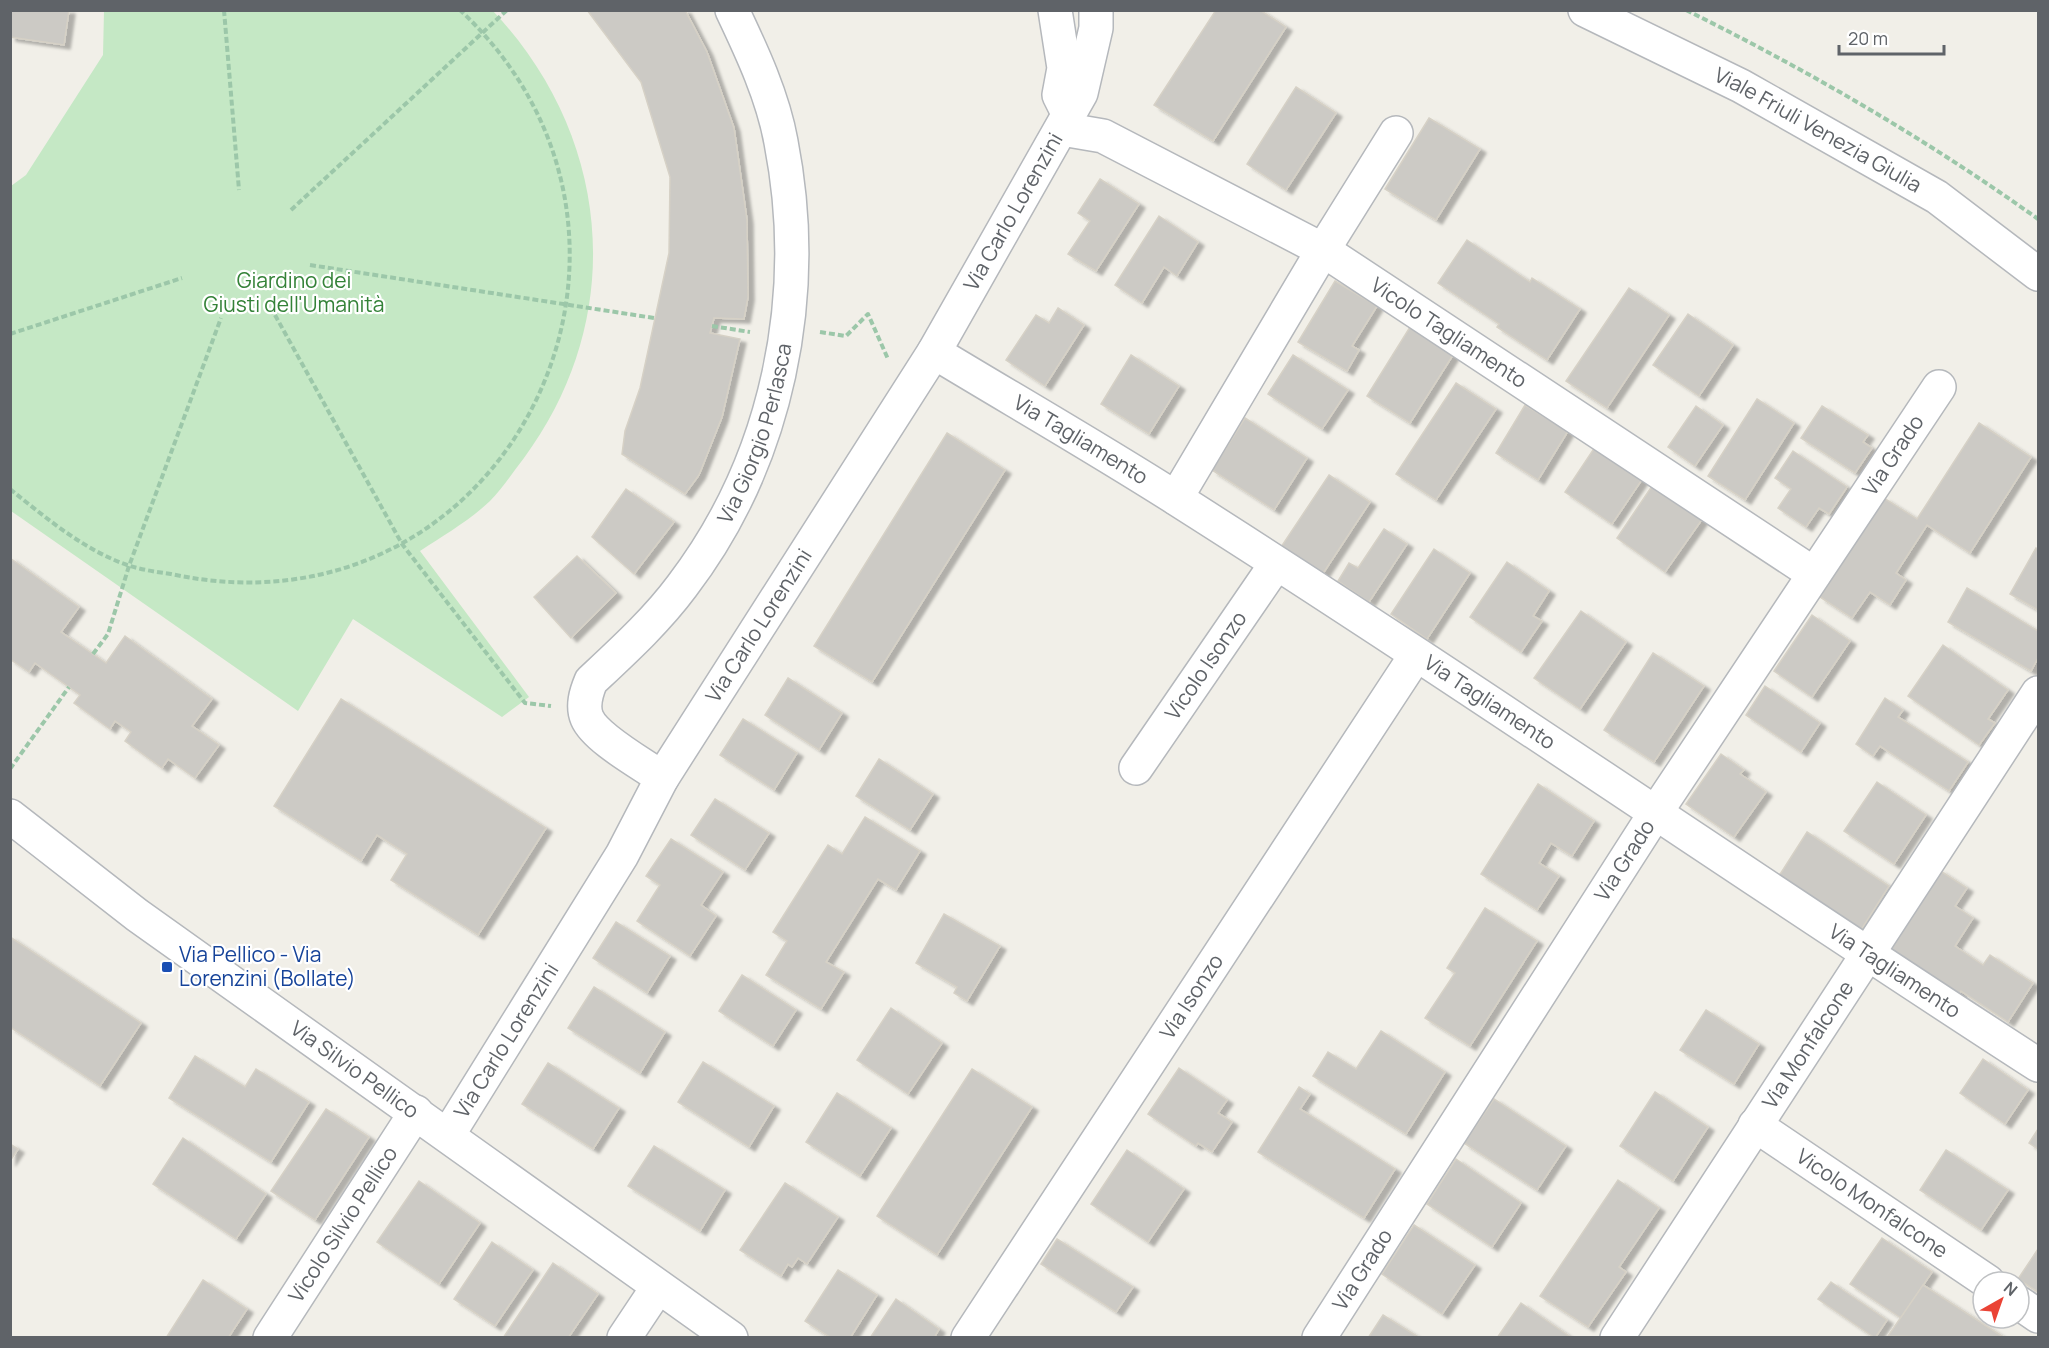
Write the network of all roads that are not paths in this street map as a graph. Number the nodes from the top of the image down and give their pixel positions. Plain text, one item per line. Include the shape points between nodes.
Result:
1 (732, 10) edge
2 (1055, 10) edge
3 (1095, 10) edge
4 (1585, 10) edge
5 (1065, 122) junction
6 (1396, 133) dead end
7 (1323, 249) junction
8 (2038, 274) edge
9 (934, 352) junction
10 (1939, 387) dead end
11 (1176, 498) junction
12 (1276, 564) junction
13 (1815, 574) junction
14 (1416, 655) junction
15 (2038, 693) edge
16 (1136, 768) dead end
17 (662, 778) junction
18 (1656, 813) junction
19 (10, 816) edge
20 (1869, 956) junction
21 (2038, 1065) edge
22 (416, 1112) junction
23 (1755, 1125) junction
24 (448, 1135) junction
25 (1971, 1271) edge
26 (658, 1287) junction
27 (270, 1338) edge
28 (624, 1338) edge
29 (731, 1338) edge
30 (968, 1338) edge
31 (1319, 1338) edge
32 (1617, 1338) edge

1 - 17 street, Via Giorgio Perlasca via 765,85 781,140 793,243 787,338 762,435 735,499 682,586 591,681 587,718 599,733
2 - 5 street, Via Carlo Lorenzini via 1064,68 1059,95
3 - 5 street, Via Carlo Lorenzini via 1096,28 1081,93
4 - 8 street, Viale Friuli Venezia Giulia via 1741,86 1938,197
5 - 7 street, Vicolo Tagliamento via 1103,136
5 - 9 street, Via Carlo Lorenzini
6 - 7 street
7 - 11 street
7 - 13 street, Vicolo Tagliamento
9 - 11 street, Via Tagliamento
9 - 17 street, Via Carlo Lorenzini
10 - 13 street, Via Grado
11 - 12 street, Via Tagliamento
12 - 14 street, Via Tagliamento
12 - 16 street, Vicolo Isonzo
13 - 18 street, Via Grado
14 - 18 street, Via Tagliamento
14 - 30 street, Via Isonzo
15 - 20 street, Via Monfalcone
17 - 24 street, Via Carlo Lorenzini via 622,855
18 - 20 street, Via Tagliamento
18 - 31 street, Via Grado
19 - 22 street, Via Silvio Pellico via 138,915
20 - 21 street, Via Tagliamento
20 - 23 street, Via Monfalcone
22 - 24 street, Via Silvio Pellico
22 - 27 street, Vicolo Silvio Pellico
23 - 25 street, Vicolo Monfalcone
23 - 32 street, Via Monfalcone
24 - 26 street, Via Silvio Pellico
26 - 28 street
26 - 29 street, Via Silvio Pellico

